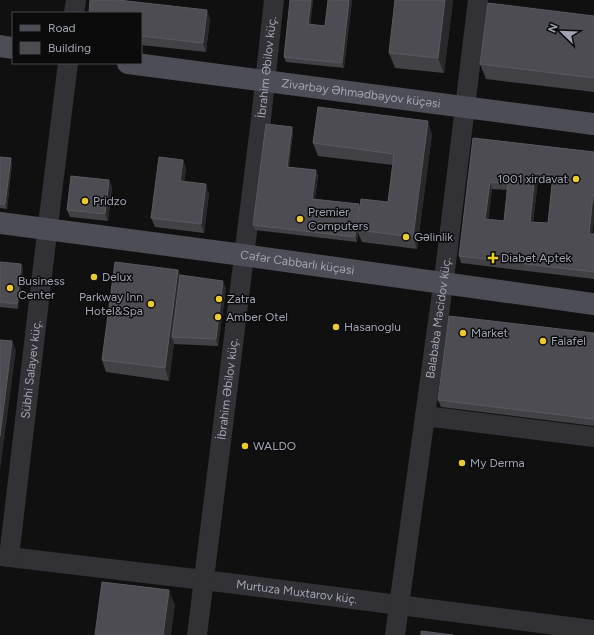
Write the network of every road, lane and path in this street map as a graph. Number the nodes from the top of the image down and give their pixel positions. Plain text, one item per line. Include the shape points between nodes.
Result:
1 (76, 0) edge
2 (274, 0) edge
3 (478, 0) edge
4 (74, 12) edge
5 (0, 46) edge
6 (12, 48) edge
7 (68, 64) edge
8 (136, 64) edge
9 (266, 81) junction
10 (464, 107) junction
11 (594, 124) edge
12 (0, 223) edge
13 (47, 229) junction
14 (244, 255) junction
15 (443, 283) junction
16 (594, 304) edge
17 (425, 416) junction
18 (594, 437) edge
19 (5, 557) edge
20 (204, 580) junction
21 (399, 605) junction
22 (594, 630) edge
23 (197, 635) edge
24 (395, 635) edge

1 - 4 street
2 - 9 street, İbrahim Əbilov küç.
3 - 10 street, Balababa Məcidov küç.
5 - 6 main road
7 - 13 street, Sübhi Salayev küç.
8 - 9 main road, Zivərbəy Əhmədbəyov küçəsi
9 - 10 main road, Zivərbəy Əhmədbəyov küçəsi
9 - 14 street, İbrahim Əbilov küç.
10 - 11 main road, Zivərbəy Əhmədbəyov küçəsi
10 - 15 street, Balababa Məcidov küç.
12 - 13 main road, Cəfər Cabbarlı küçəsi
13 - 14 main road, Cəfər Cabbarlı küçəsi
13 - 19 street, Sübhi Salayev küç.
14 - 15 main road, Cəfər Cabbarlı küçəsi
14 - 20 street, İbrahim Əbilov küç.
15 - 16 main road, Cəfər Cabbarlı küçəsi
15 - 17 street, Balababa Məcidov küç.
17 - 18 street
17 - 21 street, Balababa Məcidov küç.
19 - 20 street, Murtuza Muxtarov küç.
20 - 21 street, Murtuza Muxtarov küç.
20 - 23 street, İbrahim Əbilov küç.
21 - 22 street, Murtuza Muxtarov küç.
21 - 24 street, Balababa Məcidov küç.

